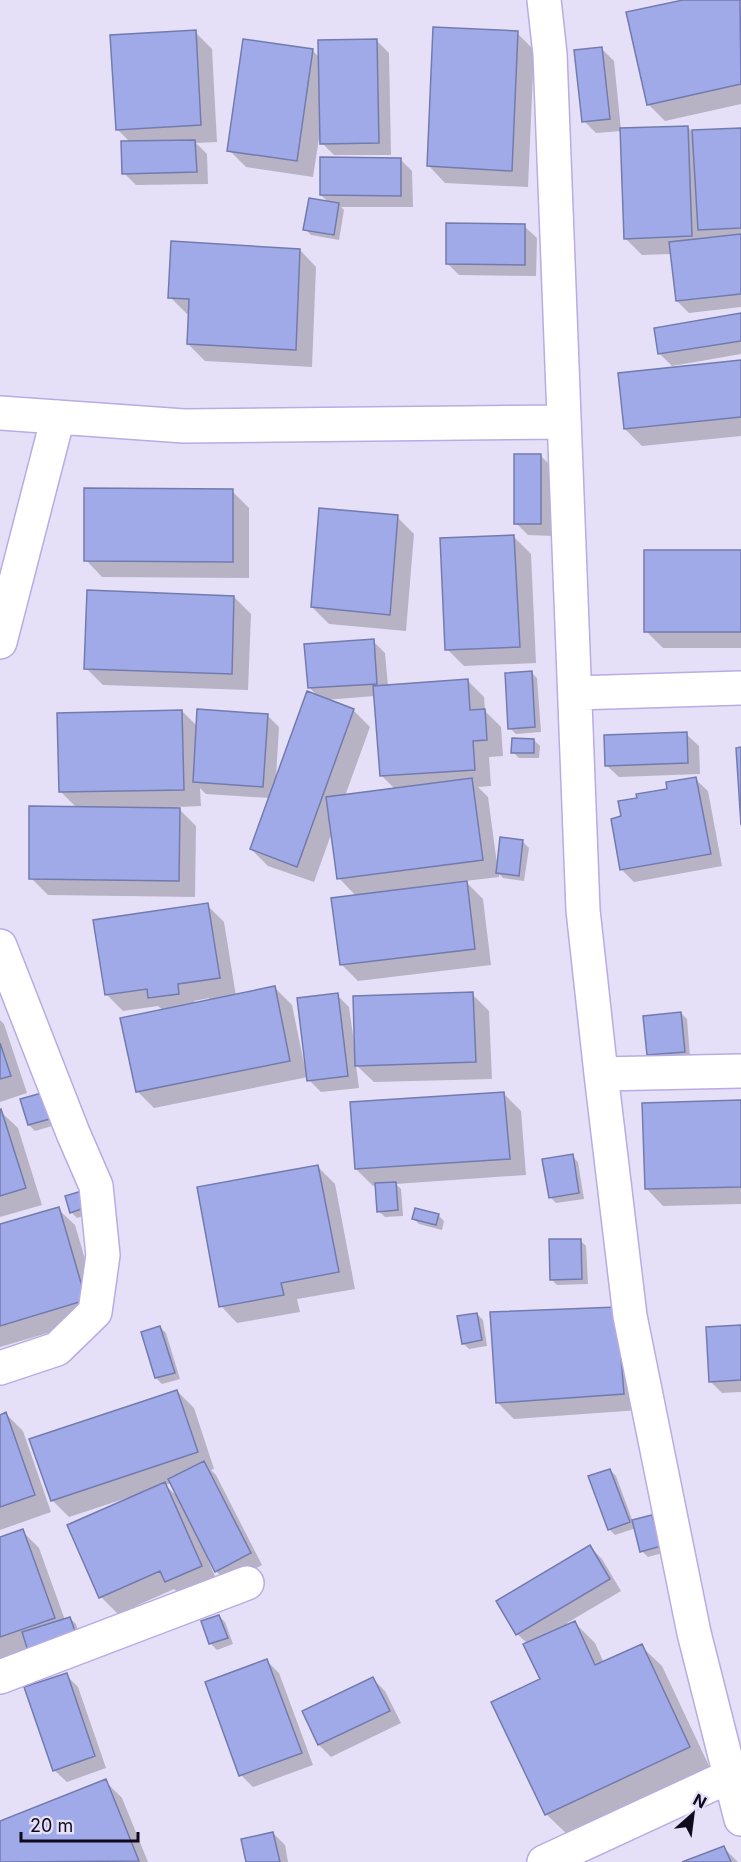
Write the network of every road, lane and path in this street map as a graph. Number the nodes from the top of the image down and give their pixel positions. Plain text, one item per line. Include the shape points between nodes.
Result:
1 (544, 0) edge
2 (0, 413) edge
3 (58, 417) junction
4 (564, 422) junction
5 (0, 642) edge
6 (741, 688) edge
7 (575, 693) junction
8 (0, 946) edge
9 (741, 1071) edge
10 (601, 1074) junction
11 (0, 1368) edge
12 (247, 1583) dead end
13 (0, 1677) edge
14 (730, 1776) junction
15 (741, 1819) edge
16 (544, 1862) edge

1 - 4 street via 550,54
2 - 3 street
3 - 4 street via 184,426
3 - 5 street
4 - 7 street
6 - 7 street
7 - 10 street via 583,910
8 - 11 street via 96,1186 103,1255 95,1312 57,1349
9 - 10 street
10 - 14 street via 630,1316 693,1633
12 - 13 street
14 - 15 street
14 - 16 street

